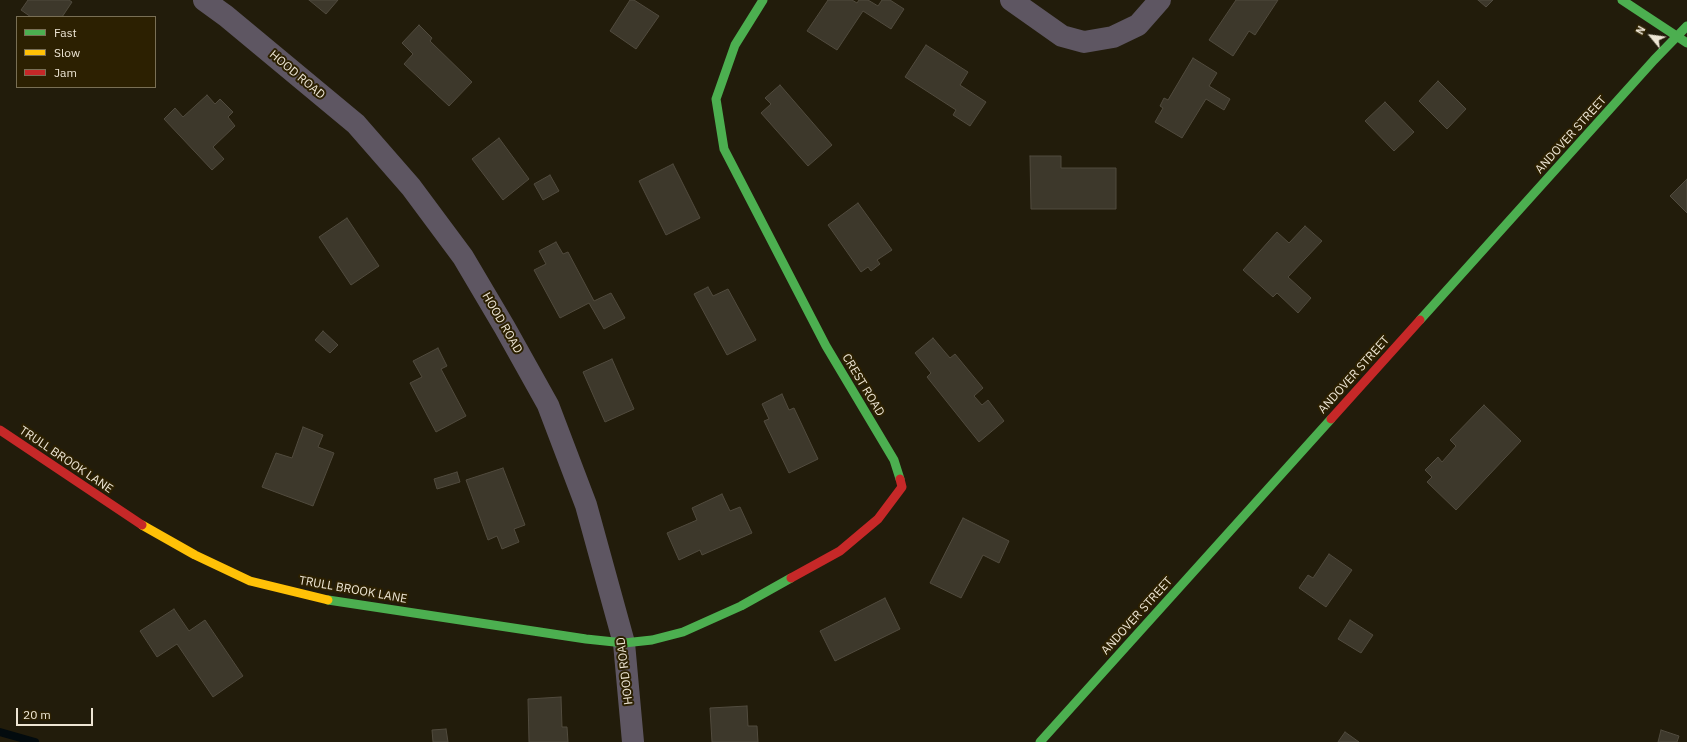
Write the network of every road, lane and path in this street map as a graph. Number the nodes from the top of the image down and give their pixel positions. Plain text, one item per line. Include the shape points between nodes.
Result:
1 (204, 0) edge
2 (763, 0) edge
3 (1011, 0) edge
4 (1160, 0) edge
5 (1622, 0) edge
6 (1687, 26) edge
7 (1677, 36) junction
8 (1687, 43) edge
9 (0, 430) edge
10 (624, 643) junction
11 (633, 742) edge
12 (1040, 742) edge

1 - 10 street, HOOD ROAD via 356,124 411,187 463,256 548,405 586,505
2 - 10 street, CREST ROAD via 735,45 716,99 724,149 826,346 894,460 902,488 878,519 840,551 741,606 683,632 652,640
3 - 4 street via 1062,36 1084,42 1113,37 1138,25
5 - 7 street
6 - 7 street, ANDOVER STREET
7 - 8 street
7 - 12 street, ANDOVER STREET
9 - 10 street, TRULL BROOK LANE via 142,524 195,555 250,580 315,598
10 - 11 street, HOOD ROAD

